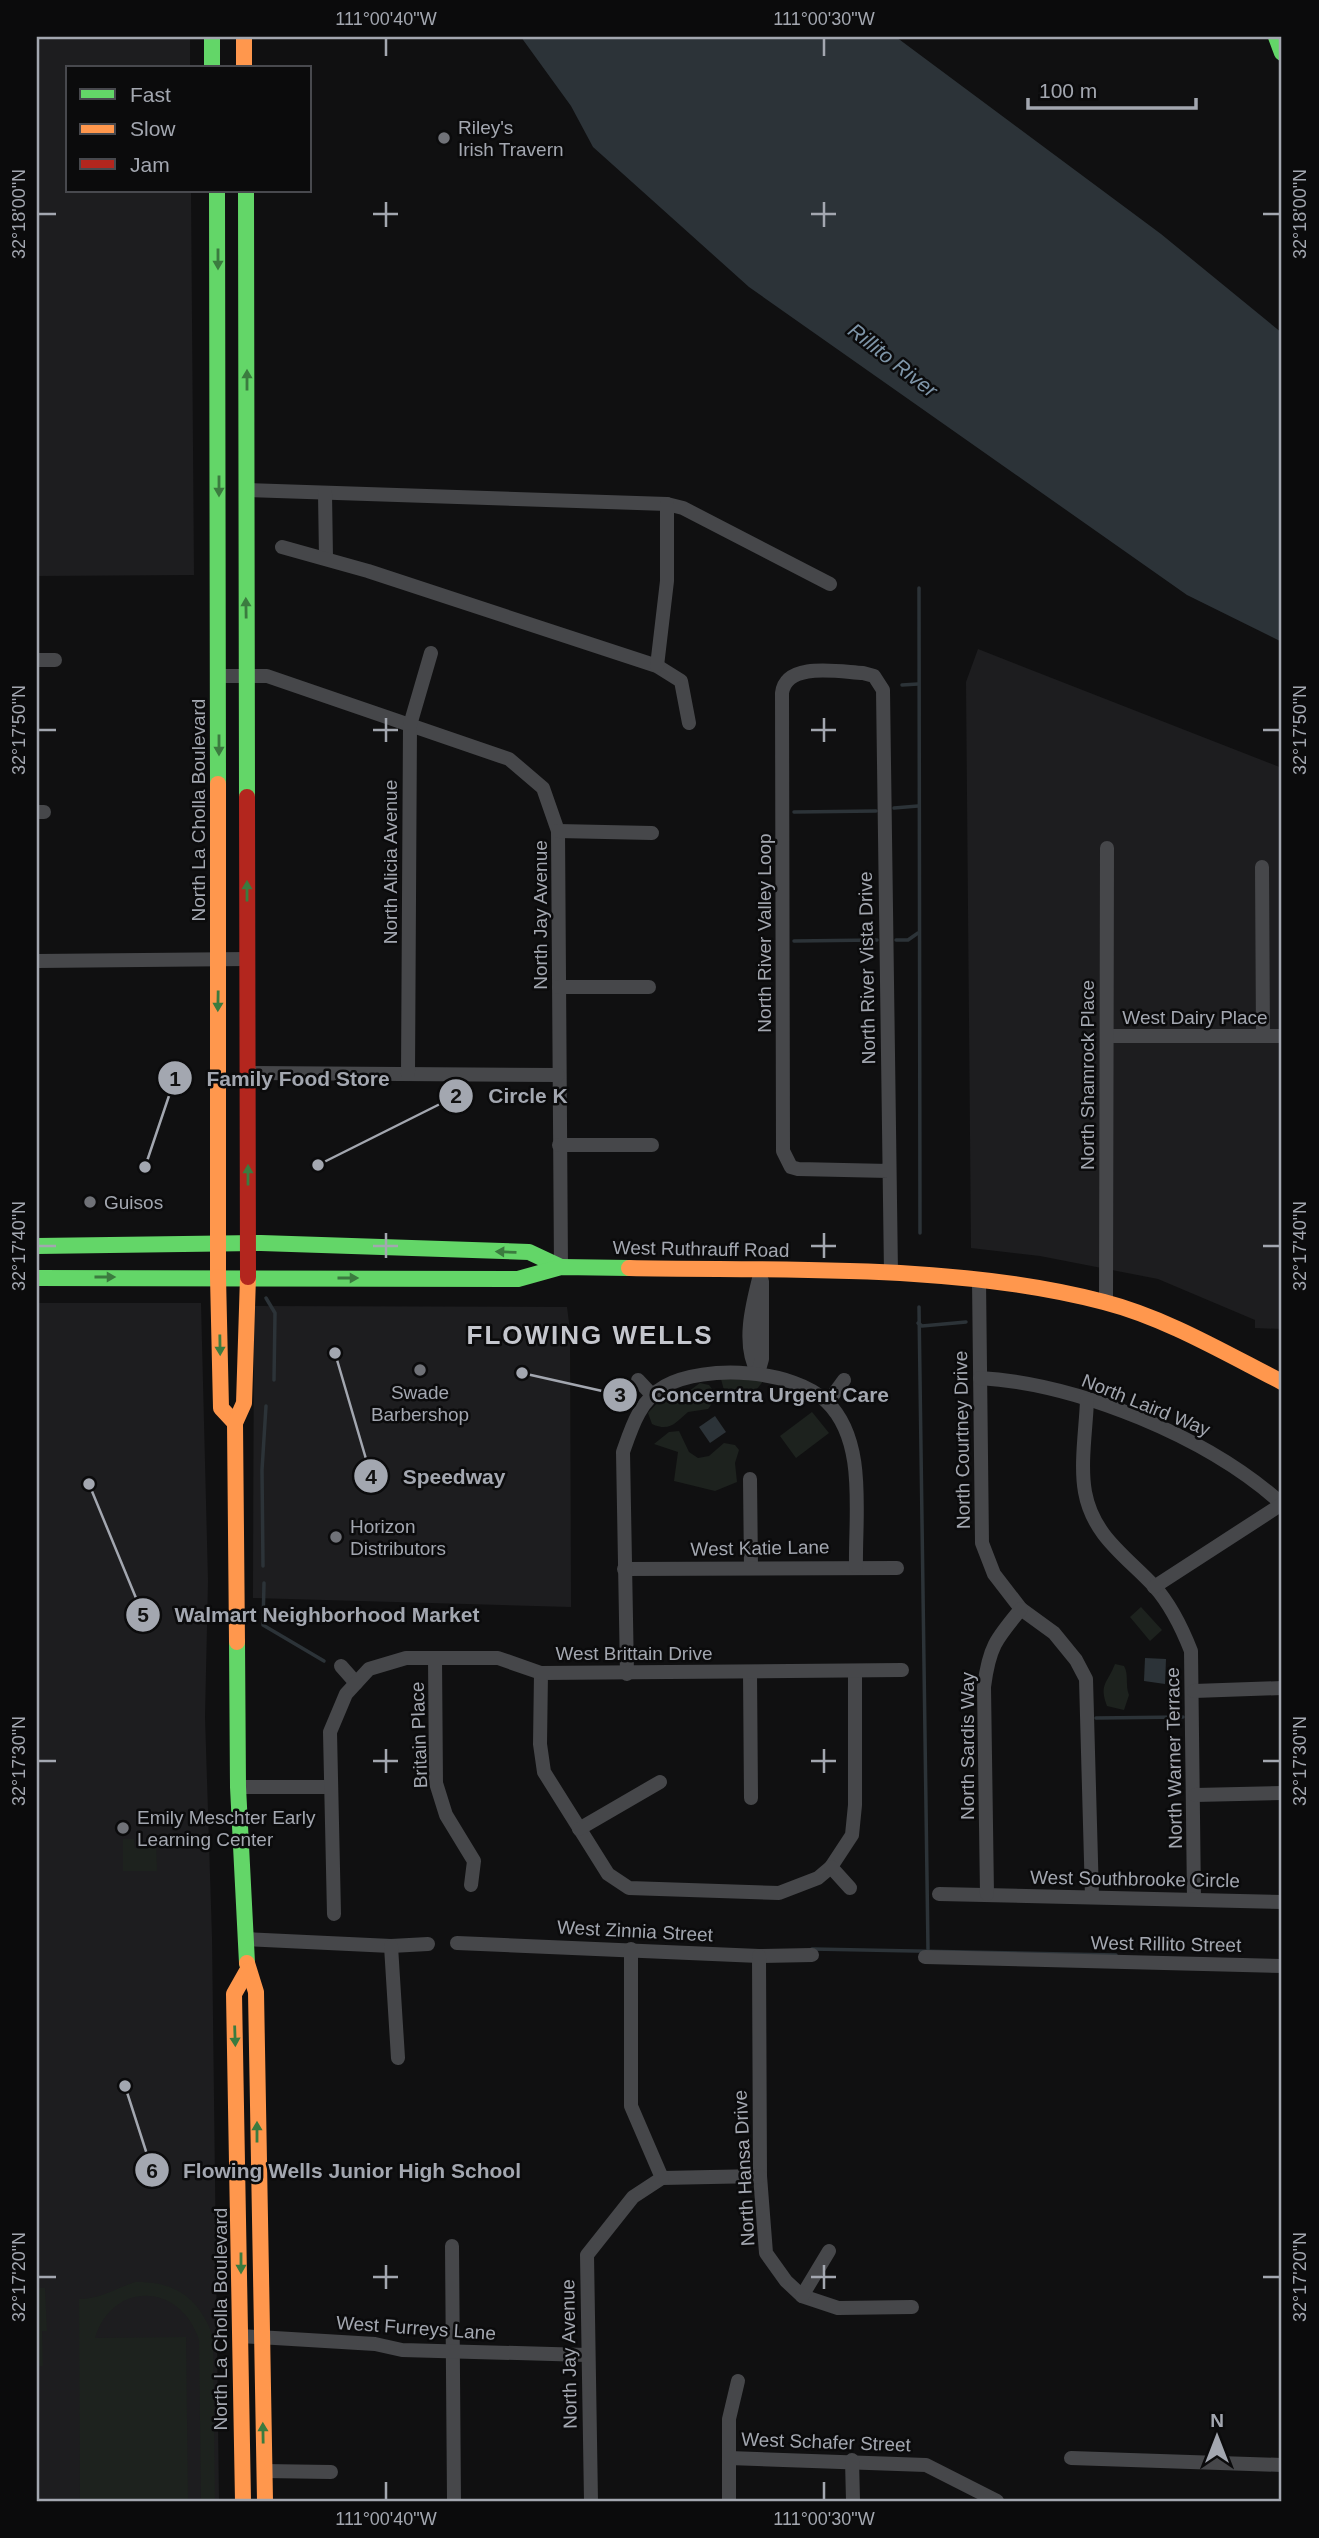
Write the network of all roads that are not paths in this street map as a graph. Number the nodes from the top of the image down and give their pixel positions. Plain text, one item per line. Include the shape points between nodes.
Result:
1 (212, 37) edge
2 (243, 37) edge
3 (1276, 37) edge
4 (1282, 53) edge
5 (212, 66) edge
6 (244, 66) edge
7 (217, 192) edge
8 (246, 192) edge
9 (247, 490) junction
10 (326, 494) junction
11 (667, 504) junction
12 (282, 547) dead end
13 (326, 558) junction
14 (830, 584) dead end
15 (431, 653) dead end
16 (37, 660) edge
17 (55, 660) dead end
18 (657, 666) junction
19 (874, 674) joint
20 (220, 676) junction
21 (247, 676) junction
22 (689, 723) dead end
23 (410, 725) junction
24 (558, 831) junction
25 (652, 832) dead end
26 (1107, 848) dead end
27 (1262, 867) dead end
28 (219, 959) junction
29 (248, 959) junction
30 (37, 961) edge
31 (559, 987) junction
32 (649, 987) dead end
33 (1107, 1036) junction
34 (1263, 1036) junction
35 (1282, 1036) edge
36 (248, 1073) junction
37 (408, 1074) junction
38 (558, 1074) junction
39 (559, 1144) junction
40 (652, 1144) dead end
41 (889, 1171) junction
42 (218, 1243) junction
43 (248, 1244) junction
44 (37, 1246) edge
45 (561, 1267) junction
46 (761, 1271) junction
47 (891, 1273) junction
48 (218, 1277) junction
49 (248, 1277) junction
50 (37, 1278) edge
51 (979, 1280) junction
52 (1106, 1302) junction
53 (758, 1373) junction
54 (980, 1378) junction
55 (638, 1380) dead end
56 (844, 1380) dead end
57 (1282, 1382) edge
58 (653, 1396) junction
59 (1087, 1400) junction
60 (828, 1402) junction
61 (235, 1423) junction
62 (750, 1479) dead end
63 (1282, 1504) edge
64 (856, 1566) junction
65 (751, 1567) junction
66 (897, 1567) dead end
67 (624, 1569) junction
68 (1154, 1587) junction
69 (1021, 1609) junction
70 (435, 1658) junction
71 (341, 1666) dead end
72 (902, 1670) dead end
73 (855, 1671) junction
74 (750, 1672) junction
75 (541, 1673) junction
76 (627, 1674) junction
77 (356, 1683) junction
78 (1282, 1688) edge
79 (1194, 1691) junction
80 (660, 1782) dead end
81 (239, 1787) junction
82 (330, 1787) junction
83 (1282, 1793) edge
84 (1195, 1795) junction
85 (751, 1798) dead end
86 (579, 1829) junction
87 (831, 1867) junction
88 (471, 1885) dead end
89 (850, 1888) dead end
90 (939, 1894) dead end
91 (986, 1894) junction
92 (1091, 1897) junction
93 (1194, 1899) junction
94 (1282, 1902) edge
95 (334, 1914) dead end
96 (245, 1939) junction
97 (457, 1943) dead end
98 (428, 1944) dead end
99 (391, 1946) junction
100 (631, 1949) junction
101 (811, 1955) dead end
102 (759, 1956) junction
103 (925, 1957) dead end
104 (1282, 1966) edge
105 (247, 1971) junction
106 (398, 2058) dead end
107 (760, 2176) junction
108 (662, 2178) junction
109 (452, 2246) dead end
110 (829, 2251) dead end
111 (802, 2296) junction
112 (912, 2307) dead end
113 (262, 2335) junction
114 (241, 2336) junction
115 (452, 2352) junction
116 (587, 2356) junction
117 (738, 2381) dead end
118 (729, 2458) junction
119 (1071, 2458) dead end
120 (852, 2460) junction
121 (1282, 2465) edge
122 (264, 2470) junction
123 (331, 2472) dead end
124 (979, 2496) edge
125 (243, 2501) edge
126 (265, 2501) edge
127 (454, 2501) edge
128 (591, 2501) edge
129 (729, 2501) edge
130 (853, 2501) edge
131 (997, 2501) edge

1 - 5 main road
2 - 6 main road
3 - 4 main road
7 -> 20 main road, North La Cholla Boulevard
9 -> 8 main road, North La Cholla Boulevard
9 - 10 street
21 -> 9 main road, North La Cholla Boulevard
10 - 11 street
10 - 13 street
11 - 14 street
11 - 18 street via 667,581
12 - 13 street
13 - 18 street
15 - 23 street, North Alicia Avenue
16 - 17 street
18 - 22 street via 681,681
19 - 41 street, North River Vista Drive via 884,698
19 - 41 street, North River Valley Loop via 801,672 784,678 783,1151 785,1165 805,1171
20 - 21 street, North Jay Avenue
20 -> 28 main road, North La Cholla Boulevard
21 - 23 street, North Jay Avenue via 267,676
29 -> 21 main road, North La Cholla Boulevard
23 - 24 street, North Jay Avenue via 509,759 543,788
23 - 37 street, North Alicia Avenue
24 - 25 street
24 - 31 street, North Jay Avenue
26 - 33 street, North Shamrock Place
27 - 34 street
28 - 29 street
28 - 30 street
28 -> 42 main road, North La Cholla Boulevard
29 - 36 main road, North La Cholla Boulevard
31 - 32 street
31 - 38 street, North Jay Avenue
33 - 34 street, West Dairy Place
33 - 52 street, North Shamrock Place
34 - 35 street, West Dairy Place
36 - 37 street
43 -> 36 main road, North La Cholla Boulevard
37 - 38 street
38 - 39 street, North Jay Avenue
39 - 40 street
39 - 45 street, North Jay Avenue
41 - 47 street, North River Vista Drive
42 - 43 main road, West Ruthrauff Road
42 - 44 main road, West Ruthrauff Road
42 - 48 main road, North La Cholla Boulevard
45 -> 43 main road, West Ruthrauff Road via 529,1252
43 - 49 main road, North La Cholla Boulevard
45 - 46 main road, West Ruthrauff Road
49 -> 45 main road, West Ruthrauff Road via 518,1279
46 - 47 main road, West Ruthrauff Road
46 - 53 street via 752,1305 751,1361
47 - 51 main road, West Ruthrauff Road
48 - 49 main road, West Ruthrauff Road
50 -> 48 main road, West Ruthrauff Road
48 -> 61 main road, North La Cholla Boulevard via 221,1408
49 - 61 main road, North La Cholla Boulevard via 244,1404
51 - 52 main road, West Ruthrauff Road
51 - 54 street, North Courtney Drive
52 - 57 main road, West Ruthrauff Road via 1173,1327
53 - 58 street via 695,1376 664,1386
53 - 60 street via 803,1385
54 - 59 street, North Laird Way via 1056,1390
54 - 69 street, North Courtney Drive via 982,1543 994,1574
55 - 58 street
56 - 60 street
58 - 67 street via 634,1419 623,1452
59 - 63 street, North Laird Way via 1215,1455
59 - 68 street, North Warner Terrace via 1084,1490 1093,1518 1114,1550
60 - 64 street via 854,1457
61 - 81 main road, North La Cholla Boulevard
62 - 65 street
63 - 68 street
64 - 65 street, West Katie Lane
64 - 66 street, West Katie Lane
65 - 67 street, West Katie Lane
67 - 76 street
68 - 79 street, North Warner Terrace via 1181,1624 1191,1651
69 - 91 street, North Sardis Way via 998,1636 987,1658
69 - 92 street, North Courtney Drive via 1054,1633 1086,1679
70 - 75 street, West Brittain Drive via 498,1658
70 - 77 street, West Brittain Drive via 406,1658 369,1669
70 - 88 street, Britain Place via 436,1783 446,1815 474,1861
71 - 77 street
72 - 73 street, West Brittain Drive
73 - 74 street, West Brittain Drive
73 - 87 street via 852,1835
74 - 76 street, West Brittain Drive
74 - 85 street
75 - 76 street, West Brittain Drive
75 - 86 street via 544,1772
77 - 82 street via 346,1694 330,1732
78 - 79 street
79 - 84 street, North Warner Terrace
80 - 86 street
81 - 82 street
81 - 96 main road, North La Cholla Boulevard
82 - 95 street
83 - 84 street
84 - 93 street, North Warner Terrace
86 - 87 street via 608,1874 629,1888 779,1893 818,1878
87 - 89 street
90 - 91 street, West Southbrooke Circle
91 - 92 street, West Southbrooke Circle
92 - 93 street, West Southbrooke Circle
93 - 94 street, West Southbrooke Circle
96 - 99 street
96 - 105 main road, North La Cholla Boulevard
97 - 100 street, West Zinnia Street
98 - 99 street
99 - 106 street
100 - 102 street, West Zinnia Street
100 - 108 street via 631,2106
101 - 102 street, West Zinnia Street
102 - 107 street, North Hansa Drive
103 - 104 street, West Rillito Street
113 -> 105 main road, North La Cholla Boulevard via 256,1992
105 -> 114 main road, North La Cholla Boulevard via 234,1994
107 - 108 street
107 - 111 street, North Hansa Drive via 766,2253
108 - 116 street, North Jay Avenue via 633,2197 587,2255
109 - 115 street
110 - 111 street
111 - 112 street, North Hansa Drive via 838,2308
113 - 114 street, West Furreys Lane
113 - 115 street, West Furreys Lane
122 -> 113 main road, North La Cholla Boulevard
114 - 125 main road, North La Cholla Boulevard
115 - 116 street, West Furreys Lane
115 - 127 street
116 - 128 street, North Jay Avenue
117 - 118 street via 730,2410
118 - 120 street, West Schafer Street
118 - 129 street
119 - 121 street
120 - 124 street, West Schafer Street via 926,2465
120 - 130 street
122 - 123 street
122 - 126 main road, North La Cholla Boulevard
124 - 131 street, West Schafer Street

